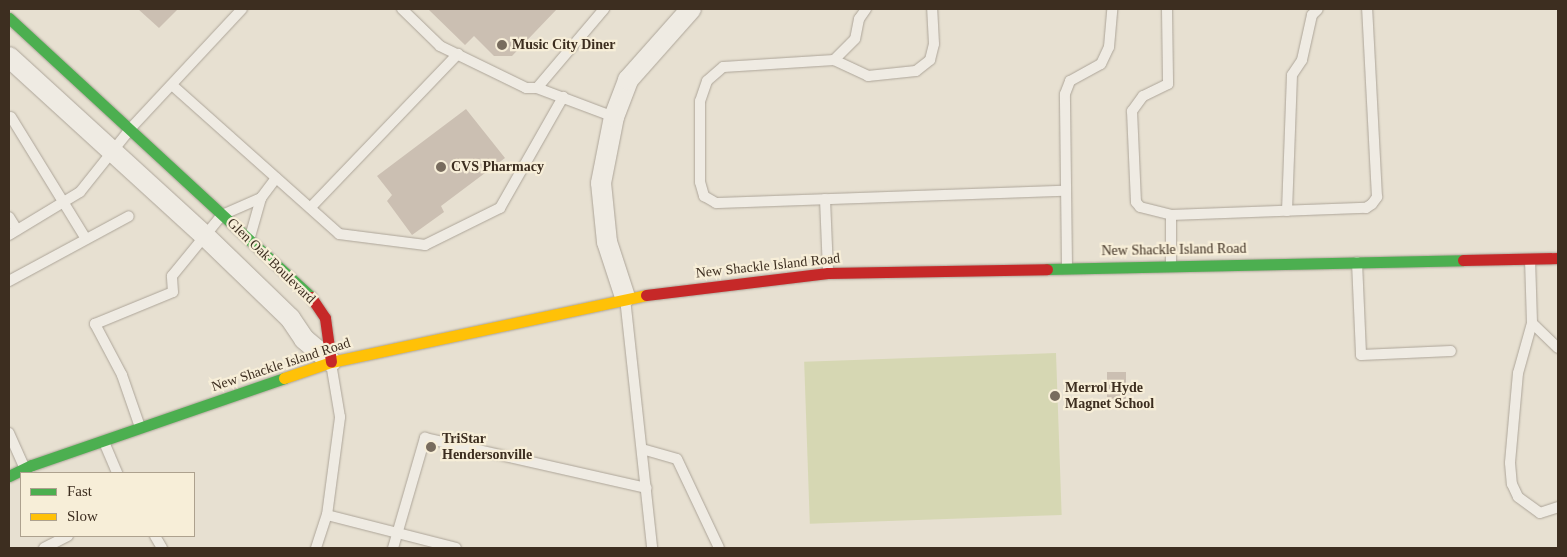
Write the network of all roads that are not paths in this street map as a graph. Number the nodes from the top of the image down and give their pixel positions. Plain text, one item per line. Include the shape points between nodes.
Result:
1 (242, 9) edge
2 (402, 9) edge
3 (604, 9) edge
4 (691, 9) edge
5 (866, 9) edge
6 (932, 9) edge
7 (1112, 9) edge
8 (1167, 9) edge
9 (1318, 9) edge
10 (1367, 9) edge
11 (9, 18) edge
12 (458, 54) junction
13 (9, 57) edge
14 (834, 60) junction
15 (172, 85) junction
16 (537, 88) junction
17 (563, 97) junction
18 (11, 117) dead end
19 (614, 118) junction
20 (131, 128) junction
21 (114, 154) junction
22 (276, 178) junction
23 (1066, 191) junction
24 (261, 198) junction
25 (826, 199) junction
26 (63, 202) junction
27 (312, 206) junction
28 (1287, 210) junction
29 (222, 215) junction
30 (1171, 215) junction
31 (129, 216) dead end
32 (9, 217) edge
33 (13, 233) edge
34 (204, 235) junction
35 (86, 239) junction
36 (249, 240) junction
37 (1530, 258) junction
38 (1558, 258) edge
39 (1357, 261) junction
40 (1172, 265) junction
41 (1067, 267) junction
42 (828, 273) junction
43 (9, 281) edge
44 (625, 297) junction
45 (1532, 323) junction
46 (1558, 348) edge
47 (1451, 351) dead end
48 (331, 362) junction
49 (140, 428) junction
50 (9, 433) edge
51 (104, 440) junction
52 (642, 449) junction
53 (25, 468) junction
54 (117, 472) edge
55 (9, 476) edge
56 (646, 488) junction
57 (1558, 507) edge
58 (327, 515) junction
59 (396, 532) junction
60 (66, 537) edge
61 (156, 537) edge
62 (44, 548) edge
63 (162, 548) edge
64 (316, 548) edge
65 (393, 548) edge
66 (456, 548) edge
67 (652, 548) edge
68 (719, 548) edge

1 - 15 lane
2 - 12 lane via 440,46
3 - 16 lane
4 - 19 street via 628,80
5 - 14 lane via 859,19 855,39
6 - 14 lane via 934,44 930,60 916,71 868,76
7 - 23 lane via 1110,47 1101,64 1070,81 1065,94
8 - 30 lane via 1168,84 1143,96 1132,111 1136,202
9 - 28 lane via 1312,15 1302,60 1292,75
10 - 28 lane via 1377,197 1366,208
11 - 20 main road, Glen Oak Boulevard
12 - 16 lane via 526,88
12 - 27 lane
13 - 21 street, Glen Oak Boulevard
14 - 25 lane via 723,67 707,81 700,101 700,182 704,196 716,203
15 - 20 lane
15 - 22 lane
16 - 17 lane
17 - 19 lane
17 - 27 lane via 500,208 425,245 339,234
18 - 26 lane
19 - 44 street via 601,183 607,242
20 - 21 lane
20 - 29 main road, Glen Oak Boulevard
21 - 26 lane via 80,192
21 - 34 street, Glen Oak Boulevard
22 - 24 lane
22 - 27 lane
23 - 25 lane
23 - 41 lane
24 - 29 lane
24 - 36 lane
25 - 42 lane
26 - 33 lane
26 - 35 lane
28 - 30 lane
29 - 34 lane
29 - 36 main road, Glen Oak Boulevard
30 - 40 lane
31 - 35 lane
32 - 33 lane
34 - 48 street, Glen Oak Boulevard via 290,318 304,339
34 - 49 lane via 172,276 173,292 95,324 122,375
35 - 43 lane
36 - 48 main road, Glen Oak Boulevard via 313,299 325,318
37 - 38 main road, New Shackle Island Road
37 - 39 main road, New Shackle Island Road
37 - 45 lane
39 - 40 main road, New Shackle Island Road
39 - 47 lane via 1361,355
40 - 41 main road, New Shackle Island Road
41 - 42 main road, New Shackle Island Road
42 - 44 main road, New Shackle Island Road
44 - 48 main road, New Shackle Island Road
44 - 52 lane
45 - 46 lane
45 - 57 lane via 1518,373 1510,463 1512,484 1518,497 1540,513
48 - 49 main road, New Shackle Island Road
48 - 58 lane via 340,417
49 - 51 main road, New Shackle Island Road
50 - 53 lane
51 - 53 main road, New Shackle Island Road
51 - 54 lane
52 - 56 lane
52 - 68 lane via 677,459
53 - 55 main road, New Shackle Island Road
56 - 59 lane via 425,438
56 - 67 lane
58 - 59 lane
58 - 64 lane
59 - 65 lane
59 - 66 lane
60 - 62 lane
61 - 63 lane

